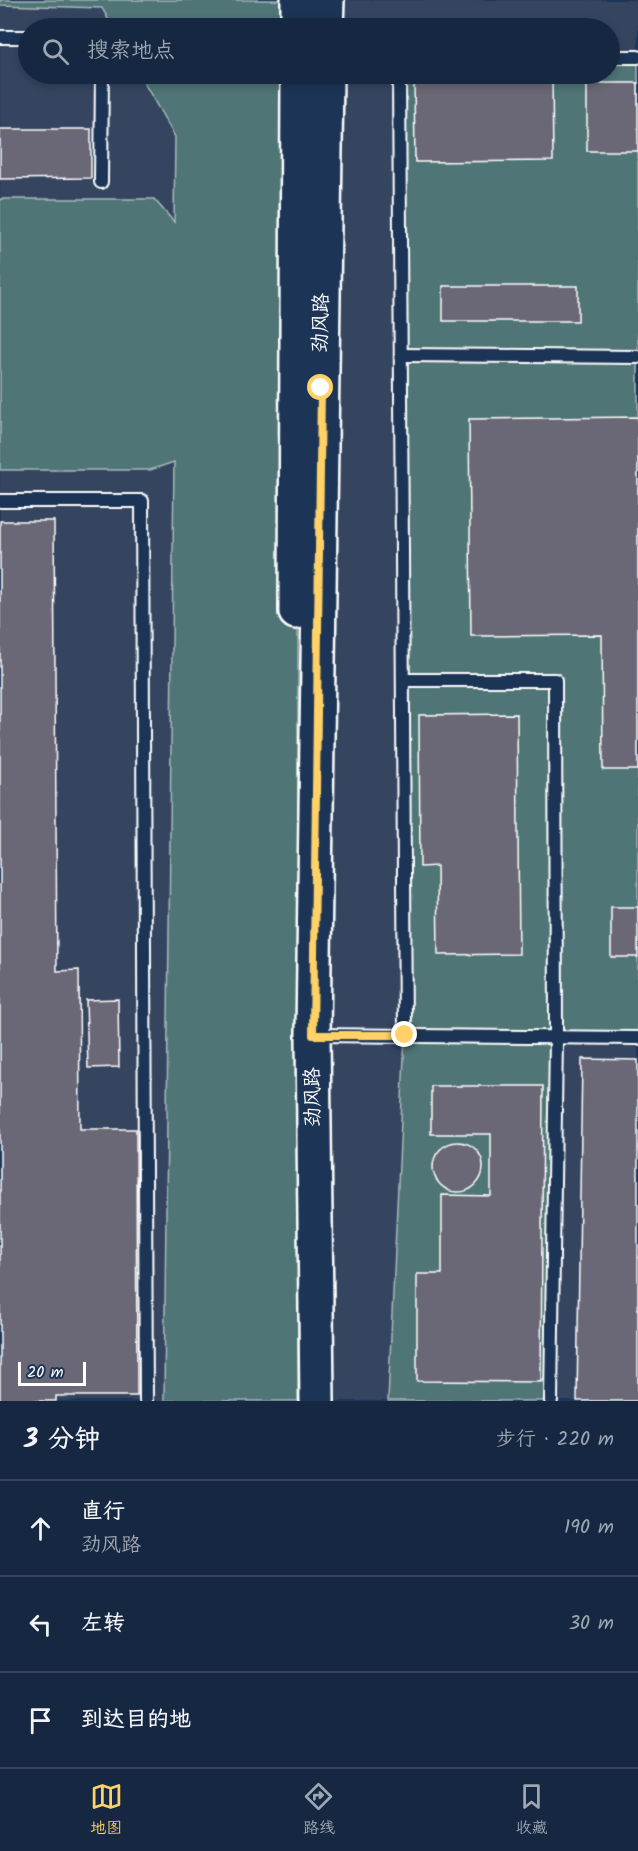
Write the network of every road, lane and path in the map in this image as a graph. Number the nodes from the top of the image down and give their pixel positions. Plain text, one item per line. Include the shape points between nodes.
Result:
1 (298, 0) edge
2 (327, 0) edge
3 (298, 18) edge
4 (326, 18) edge
5 (0, 37) edge
6 (18, 37) edge
7 (620, 57) edge
8 (638, 57) edge
9 (102, 84) edge
10 (298, 84) edge
11 (326, 84) edge
12 (399, 84) edge
13 (100, 182) dead end
14 (401, 355) junction
15 (638, 357) edge
16 (0, 501) edge
17 (403, 681) junction
18 (313, 1035) junction
19 (405, 1035) junction
20 (556, 1038) junction
21 (638, 1038) edge
22 (146, 1401) edge
23 (298, 1401) edge
24 (317, 1401) edge
25 (551, 1401) edge

1 - 3 street
2 - 4 street
5 - 6 lane
7 - 8 lane
9 - 13 lane
10 - 23 street, 劲风路
11 - 18 street, 劲风路
12 - 14 lane
14 - 15 lane
14 - 17 lane
16 - 22 lane via 142,501
17 - 19 lane
17 - 20 lane via 555,680
18 - 19 lane
18 - 24 street, 劲风路
19 - 20 lane
20 - 21 lane
20 - 25 lane

